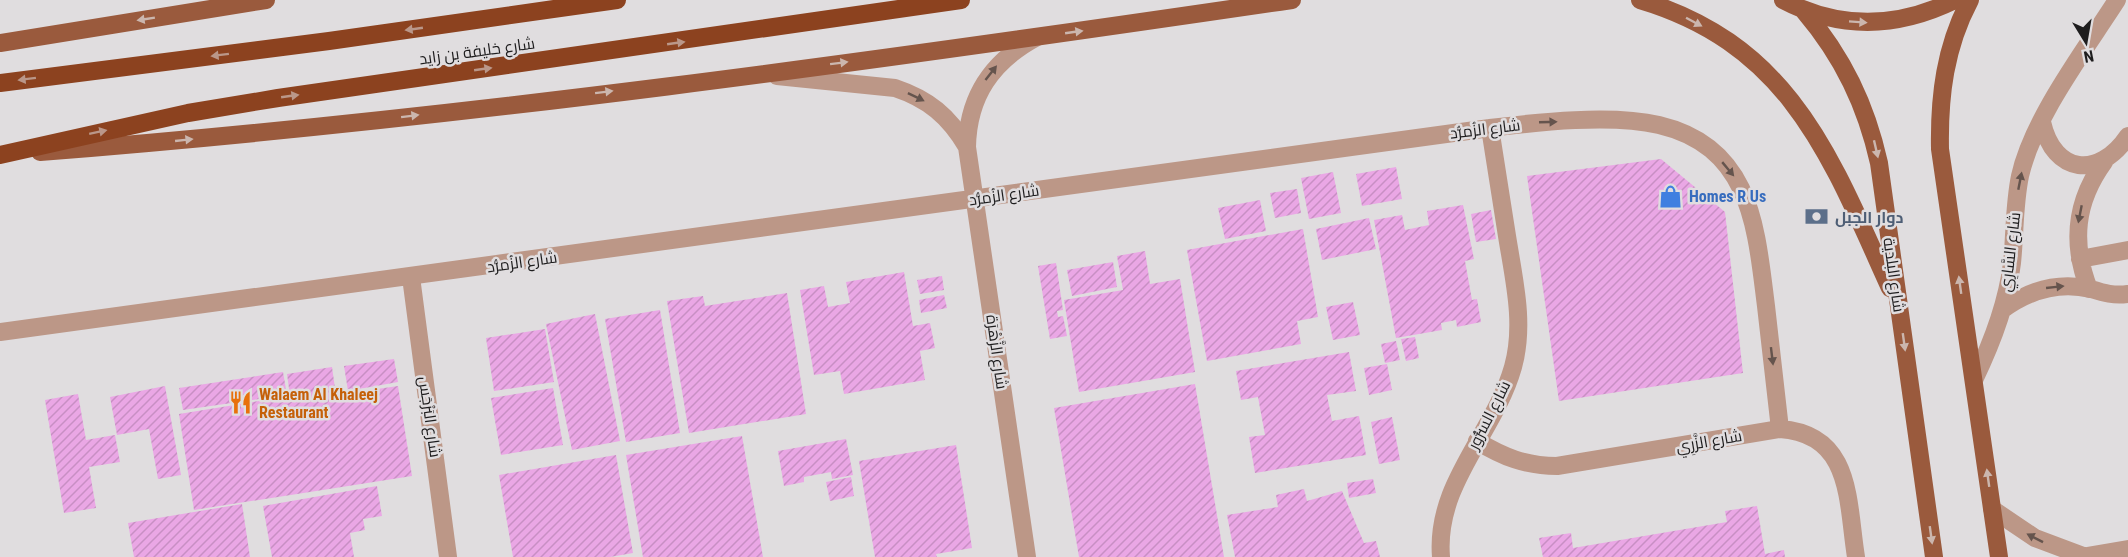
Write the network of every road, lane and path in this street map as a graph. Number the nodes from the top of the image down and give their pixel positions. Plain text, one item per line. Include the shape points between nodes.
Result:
1 (266, 0) edge
2 (617, 0) edge
3 (961, 0) edge
4 (1292, 0) edge
5 (1640, 0) edge
6 (1783, 0) edge
7 (1955, 0) edge
8 (1971, 0) edge
9 (2117, 0) edge
10 (1804, 11) junction
11 (1037, 37) junction
12 (0, 43) edge
13 (755, 74) junction
14 (0, 83) edge
15 (2042, 122) junction
16 (1490, 128) junction
17 (2128, 136) edge
18 (967, 147) junction
19 (0, 155) edge
20 (2104, 162) junction
21 (974, 199) junction
22 (2128, 250) edge
23 (2080, 259) junction
24 (411, 277) junction
25 (2089, 289) junction
26 (2128, 294) edge
27 (1899, 306) junction
28 (2002, 310) junction
29 (0, 332) edge
30 (1974, 380) junction
31 (1780, 429) junction
32 (1477, 441) junction
33 (1992, 509) junction
34 (2128, 549) edge
35 (2082, 556) edge
36 (448, 557) edge
37 (1027, 557) edge
38 (1441, 557) edge
39 (1856, 557) edge
40 (1934, 557) edge
41 (1999, 557) edge

1 -> 12 main road
2 -> 14 highway, شارع خليفة بن زايد
19 -> 3 highway, شارع خليفة بن زايد via 145,122 278,98
11 -> 4 main road
5 -> 27 main road via 1690,19 1722,38 1760,67 1800,110 1837,171
6 - 10 main road
10 -> 7 main road via 1835,20 1899,21
30 -> 8 main road via 1940,149 1939,110 1952,42
9 - 15 street, شارع السَّارِي via 2052,99
10 -> 27 main road, شارع البلدية via 1844,64 1871,128
13 -> 11 main road
18 -> 11 street, شارع الزَّهْرَة via 971,108 985,81 1003,59
13 -> 18 street, شارع الزَّهْرَة via 895,88 913,94 945,116
19 -> 13 main road via 321,126
15 - 20 street via 2053,151 2063,160 2090,166
28 -> 15 street, شارع السَّارِي via 2012,264 2021,174
16 - 21 street, شارع الزُمرُّد
16 -> 31 street, شارع الزُمرُّد via 1573,121 1657,124 1699,141 1716,155 1732,172 1752,212
16 - 32 street, شارع السُّرُور via 1519,321 1513,367 1505,390
17 - 20 street
18 - 21 street, شارع الزَّهْرَة
20 -> 23 street via 2085,193 2080,210
21 - 24 street, شارع الزُمرُّد
21 - 37 street, شارع الزَّهْرَة
22 - 23 street
23 - 25 street
24 - 29 street, شارع الزُمرُّد
24 - 36 street, شارع البَرْجَس
25 - 26 street
28 -> 25 street via 2046,288
27 -> 40 main road, شارع البلدية
28 - 30 street, شارع السَّارِي
33 -> 30 main road
31 - 32 street, شارع الزَّرِي via 1557,466 1515,461
31 - 39 street, شارع الزَّرِي via 1812,435 1836,457 1843,471
32 - 38 street, شارع السُّرُور via 1459,472 1446,507
35 -> 33 street via 2035,538
33 - 41 main road
34 - 35 street

